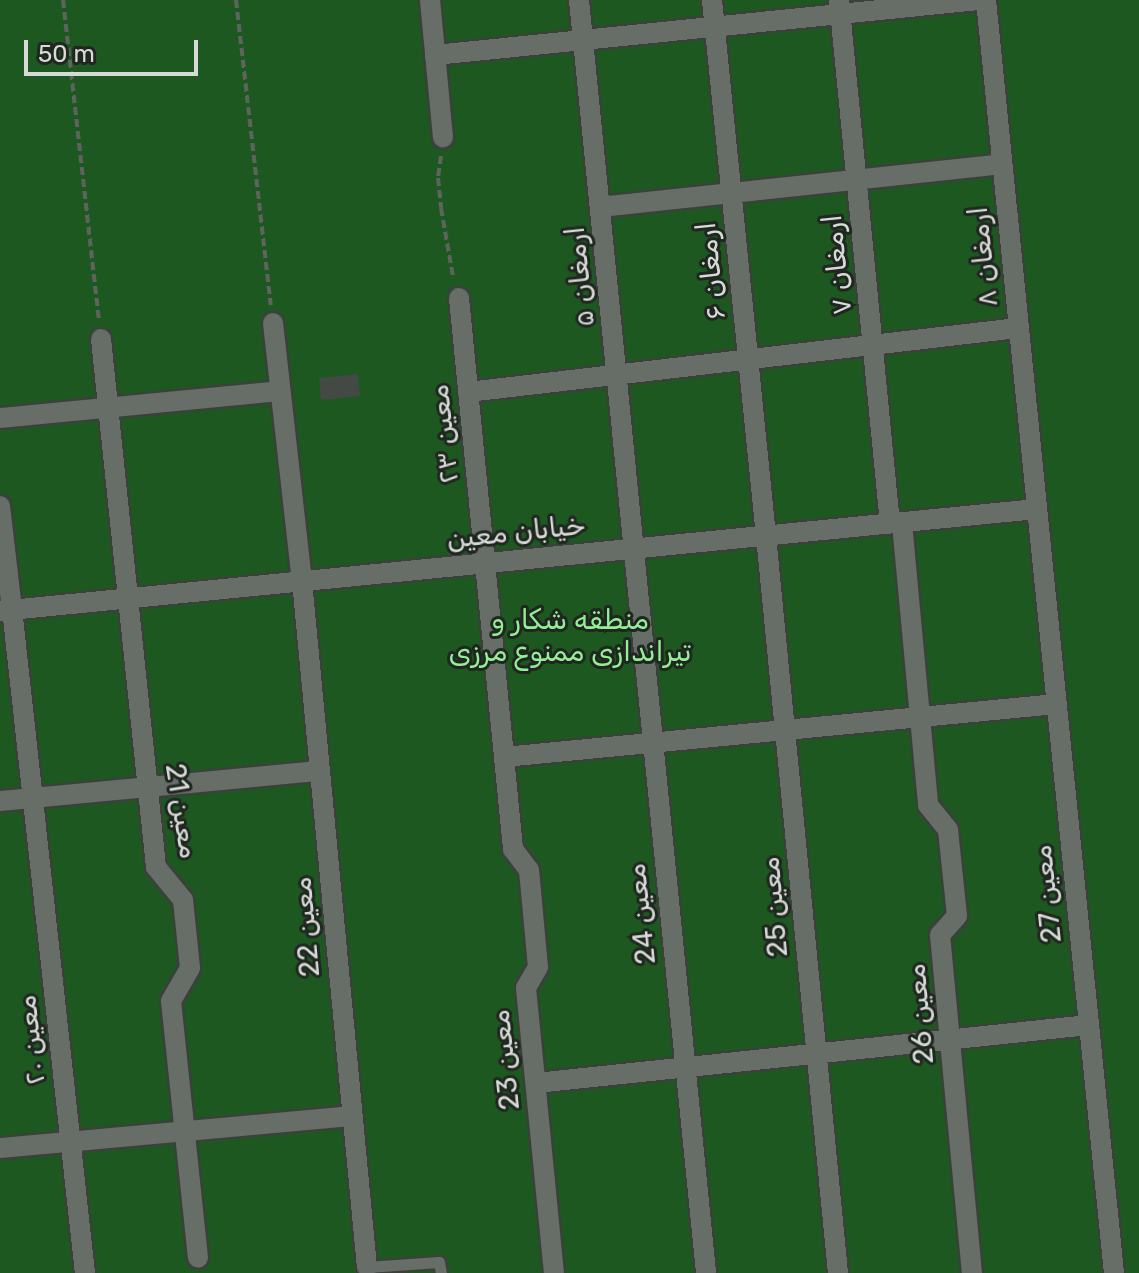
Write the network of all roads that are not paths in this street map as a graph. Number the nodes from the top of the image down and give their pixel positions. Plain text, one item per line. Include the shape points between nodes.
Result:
1 (430, 0) edge
2 (579, 0) edge
3 (712, 0) edge
4 (978, 0) edge
5 (986, 0) edge
6 (839, 7) edge
7 (715, 27) junction
8 (583, 40) junction
9 (435, 55) junction
10 (443, 137) road end
11 (1002, 164) junction
12 (856, 180) junction
13 (732, 193) junction
14 (601, 207) junction
15 (459, 298) road end
16 (273, 323) road end
17 (1018, 328) junction
18 (101, 339) road end
19 (873, 345) junction
20 (749, 359) junction
21 (618, 374) junction
22 (280, 391) junction
23 (468, 392) junction
24 (108, 408) junction
25 (0, 418) edge
26 (0, 506) edge
27 (1037, 509) junction
28 (896, 523) junction
29 (766, 536) junction
30 (632, 549) junction
31 (485, 563) junction
32 (302, 581) junction
33 (128, 598) junction
34 (6, 610) edge
35 (1056, 704) junction
36 (920, 717) junction
37 (785, 730) junction
38 (652, 743) junction
39 (504, 757) junction
40 (320, 771) junction
41 (148, 787) junction
42 (33, 798) junction
43 (0, 801) edge
44 (1089, 1025) junction
45 (950, 1039) junction
46 (816, 1054) junction
47 (685, 1067) junction
48 (536, 1083) junction
49 (352, 1116) junction
50 (184, 1131) junction
51 (71, 1141) junction
52 (0, 1148) edge
53 (198, 1258) dead end
54 (367, 1267) joint
55 (85, 1273) edge
56 (441, 1273) edge
57 (554, 1273) edge
58 (706, 1273) edge
59 (838, 1273) edge
60 (972, 1273) edge
61 (1114, 1273) edge

1 - 9 street
2 - 8 street, ارمغان ۵
3 - 7 street, ارمغان ۶
4 - 6 street
5 - 11 street, ارمغان ۸
6 - 7 street
6 - 12 street, ارمغان ۷
7 - 8 street
7 - 13 street, ارمغان ۶
8 - 9 street
8 - 14 street, ارمغان ۵
9 - 10 street
11 - 12 street
11 - 17 street, ارمغان ۸
12 - 13 street
12 - 19 street, ارمغان ۷
13 - 14 street
13 - 20 street, ارمغان ۶
14 - 21 street, ارمغان ۵
15 - 23 street, معین ۲۳
16 - 22 street, معین 22
17 - 19 street
17 - 27 street, ارمغان ۸
18 - 24 street, معین 21
19 - 20 street
19 - 28 street, ارمغان ۷
20 - 21 street
20 - 29 street, ارمغان ۶
21 - 23 street
21 - 30 street, ارمغان ۵
22 - 24 street
22 - 32 street, معین 22
23 - 31 street, معین ۲۳
24 - 25 street
24 - 33 street, معین 21
26 - 34 street, معین ۲۰
27 - 28 street, خیابان معین
27 - 35 street, معین 27
28 - 29 street, خیابان معین
28 - 36 street, معین 26
29 - 30 street, خیابان معین
29 - 37 street, معین 25
30 - 31 street, خیابان معین
30 - 38 street, معین 24
31 - 32 street, خیابان معین
31 - 39 street, معین 23
32 - 33 street, خیابان معین
32 - 40 street, معین 22
33 - 34 street, خیابان معین
33 - 41 street, معین 21
34 - 42 street, معین ۲۰
35 - 36 street
35 - 44 street, معین 27
36 - 37 street
36 - 45 street, معین 26 via 928,805 948,830 957,916 940,935
37 - 38 street
37 - 46 street, معین 25
38 - 39 street
38 - 47 street, معین 24
39 - 48 street, معین 23 via 513,849 529,870 538,967 526,988
40 - 41 street
40 - 49 street, معین 22
41 - 42 street
41 - 50 street, معین 21 via 156,867 183,900 185,913 190,968 171,1001
42 - 43 street
42 - 51 street, معین ۲۰
44 - 45 street
44 - 61 street, معین 27
45 - 46 street
45 - 60 street, معین 26
46 - 47 street
46 - 59 street, معین 25
47 - 48 street
47 - 58 street, معین 24
48 - 57 street, معین 23
49 - 50 street
49 - 54 street, معین 22
50 - 51 street
50 - 53 street, معین 21
51 - 52 street
51 - 55 street, معین ۲۰
54 - 56 lane via 439,1262

